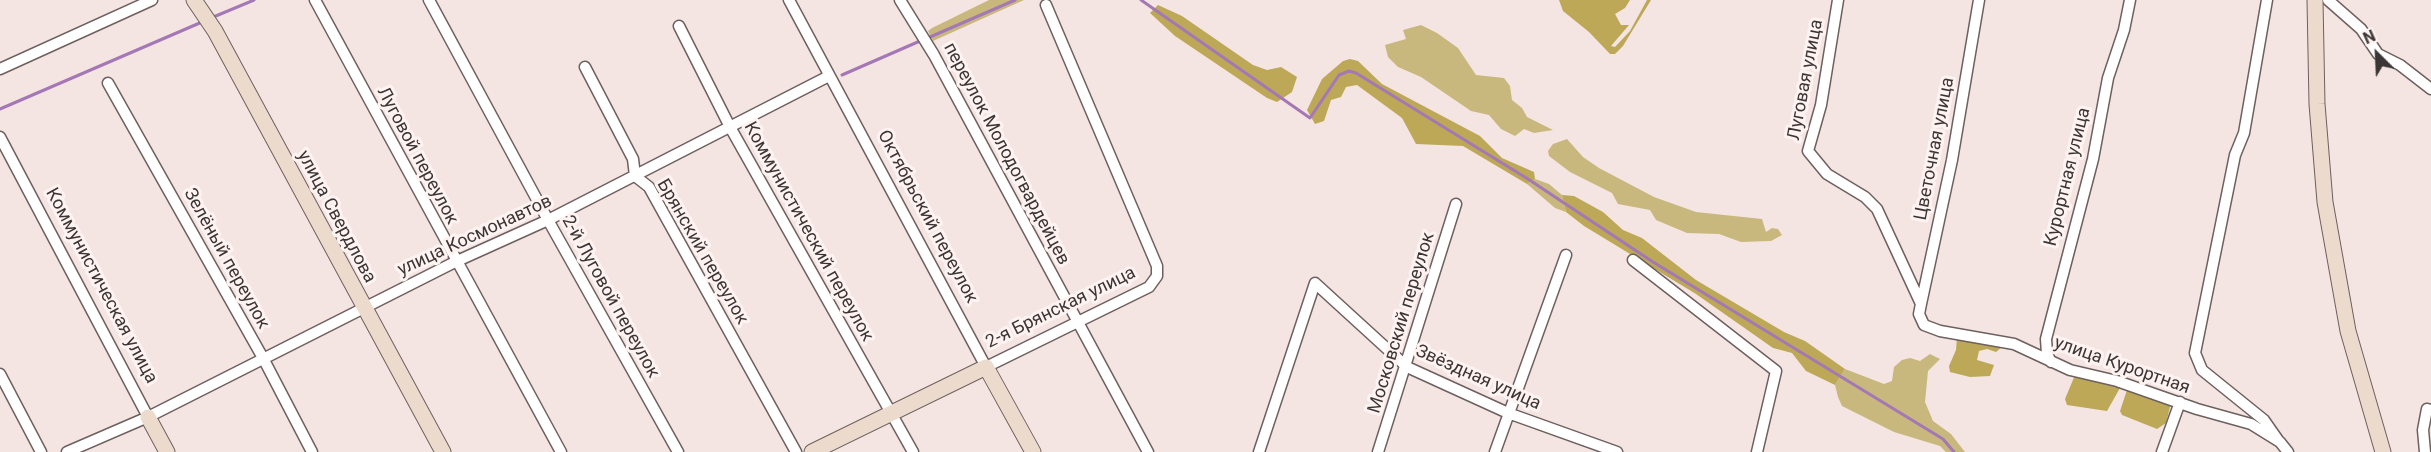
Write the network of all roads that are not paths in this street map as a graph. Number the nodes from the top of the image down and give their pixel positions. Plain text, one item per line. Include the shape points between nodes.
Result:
1 (152, 0) edge
2 (194, 0) edge
3 (315, 0) edge
4 (429, 0) edge
5 (789, 0) edge
6 (900, 0) edge
7 (1838, 0) edge
8 (1979, 0) edge
9 (2130, 0) edge
10 (2266, 0) edge
11 (2315, 0) edge
12 (2328, 0) edge
13 (1046, 5) dead end
14 (679, 26) dead end
15 (585, 67) dead end
16 (0, 69) edge
17 (829, 76) junction
18 (108, 83) dead end
19 (2431, 89) edge
20 (730, 127) junction
21 (0, 137) edge
22 (635, 176) junction
23 (1456, 204) dead end
24 (548, 220) junction
25 (1566, 255) dead end
26 (1633, 260) dead end
27 (456, 262) junction
28 (1921, 304) junction
29 (363, 308) junction
30 (1077, 321) junction
31 (263, 358) junction
32 (2051, 362) junction
33 (986, 366) junction
34 (1407, 367) junction
35 (0, 374) edge
36 (2180, 402) junction
37 (2429, 409) edge
38 (892, 413) junction
39 (1508, 413) junction
40 (148, 417) junction
41 (2280, 442) junction
42 (1262, 451) edge
43 (41, 452) edge
44 (67, 452) edge
45 (167, 452) edge
46 (312, 452) edge
47 (443, 452) edge
48 (561, 452) edge
49 (678, 452) edge
50 (796, 452) edge
51 (812, 452) edge
52 (913, 452) edge
53 (1033, 452) edge
54 (1148, 452) edge
55 (1378, 452) edge
56 (1495, 452) edge
57 (1617, 452) edge
58 (1757, 452) edge
59 (2162, 452) edge
60 (2289, 452) edge
61 (2383, 452) edge
62 (2425, 452) edge

1 - 16 street
2 - 29 street, улица Свердлова via 215,31
3 - 27 street, Луговой переулок
4 - 24 street, 2-й Луговой переулок
5 - 17 street, Октябрьский переулок
6 - 30 street, переулок Молодогвардейцев via 934,55
7 - 28 street, Луговая улица via 1821,105 1808,151 1827,174 1877,209
8 - 28 street, Цветочная улица via 1952,160
9 - 32 street, Курортная улица via 2046,339
10 - 41 street via 2244,132 2235,155 2194,353 2202,370 2264,420
11 - 61 street via 2316,92 2325,202 2348,332
12 - 19 street via 2361,29 2378,54
13 - 30 street, 2-я Брянская улица via 1157,276 1149,287
14 - 20 street, Коммунистический переулок
15 - 22 street, Брянский переулок via 633,159
17 - 20 street, улица Космонавтов
17 - 33 street, Октябрьский переулок
18 - 31 street, Зелёный переулок
20 - 22 street, улица Космонавтов
20 - 38 street, Коммунистический переулок
21 - 40 street, Коммунистическая улица
22 - 24 street, улица Космонавтов
22 - 50 street, Брянский переулок via 649,187
23 - 34 street, Московский переулок
24 - 27 street, улица Космонавтов
24 - 49 street, 2-й Луговой переулок
25 - 39 street
26 - 58 street via 1776,371
27 - 29 street, улица Космонавтов
27 - 48 street, Луговой переулок
28 - 32 street, улица Курортная via 1920,314 1929,329 2014,344
29 - 31 street, улица Космонавтов
29 - 47 street, улица Свердлова
30 - 33 street, 2-я Брянская улица
30 - 54 street, переулок Молодогвардейцев
31 - 40 street, улица Космонавтов
31 - 46 street, Зелёный переулок
32 - 36 street, улица Курортная
33 - 38 street, 2-я Брянская улица
33 - 53 street, Октябрьский переулок
34 - 39 street, Звёздная улица
34 - 42 street, Звёздная улица via 1315,283
34 - 55 street, Московский переулок
35 - 43 street
36 - 41 street, улица Курортная via 2252,424
36 - 59 street
37 - 62 street via 2423,430
38 - 51 street, 2-я Брянская улица
38 - 52 street, Коммунистический переулок
39 - 56 street
39 - 57 street, Звёздная улица
40 - 44 street, улица Космонавтов
40 - 45 street, Коммунистическая улица
41 - 60 street, улица Курортная

